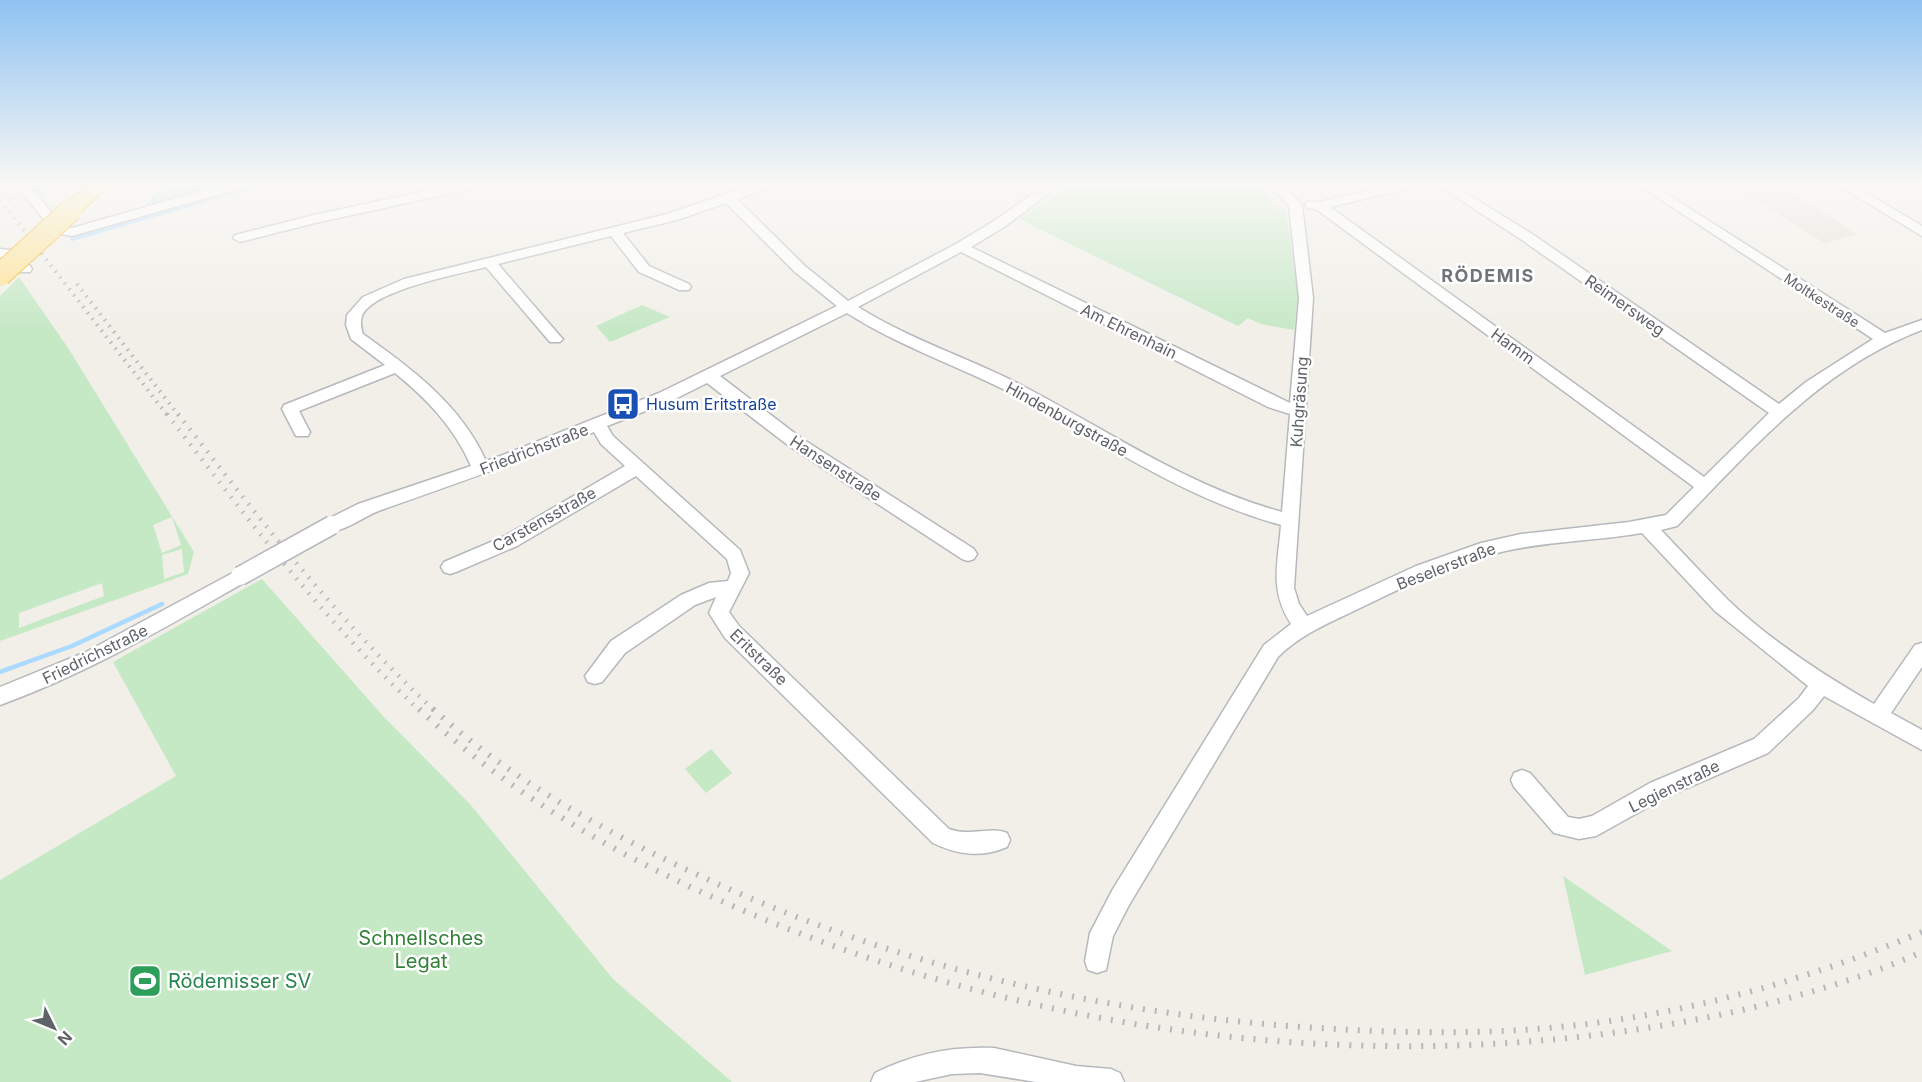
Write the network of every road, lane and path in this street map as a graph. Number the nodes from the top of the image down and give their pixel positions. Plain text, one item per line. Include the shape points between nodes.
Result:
1 (46, 232) edge
2 (261, 232) edge
3 (613, 232) edge
4 (615, 232) edge
5 (764, 232) edge
6 (985, 232) edge
7 (1298, 232) edge
8 (1356, 232) edge
9 (1520, 232) edge
10 (1718, 232) edge
11 (240, 238) dead end
12 (961, 247) junction
13 (488, 261) junction
14 (0, 275) edge
15 (684, 286) dead end
16 (847, 307) junction
17 (1922, 325) edge
18 (555, 339) dead end
19 (1884, 339) junction
20 (397, 366) junction
21 (709, 376) junction
22 (1299, 411) junction
23 (1779, 412) junction
24 (597, 424) junction
25 (302, 432) dead end
26 (637, 467) junction
27 (482, 469) junction
28 (1705, 486) junction
29 (1290, 521) junction
30 (1647, 527) junction
31 (968, 554) dead end
32 (450, 567) dead end
33 (734, 588) junction
34 (1304, 627) junction
35 (1922, 651) edge
36 (595, 676) dead end
37 (1821, 684) junction
38 (0, 696) edge
39 (1878, 715) junction
40 (1922, 741) edge
41 (1522, 780) dead end
42 (999, 840) dead end
43 (1096, 961) dead end
44 (1076, 1080) edge
45 (884, 1082) edge
46 (1111, 1082) edge

1 - 14 highway, bridge
2 - 11 street
3 - 13 street
4 - 15 street via 644,269
5 - 16 street, Hindenburgstraße via 809,277
6 - 12 street, Friedrichstraße
7 - 22 street, Kuhgräsung via 1306,298
8 - 28 street, Hamm
9 - 23 street, Reimersweg
10 - 19 street, Moltkestraße
12 - 16 street, Friedrichstraße
12 - 22 street, Am Ehrenhain via 1274,403
13 - 18 street
13 - 20 street via 409,282 364,303 351,327 356,336
16 - 21 street, Friedrichstraße
16 - 29 street, Hindenburgstraße via 1013,388 1158,470 1258,514
17 - 19 street, Beselerstraße
19 - 23 street, Beselerstraße
20 - 25 street via 290,409
20 - 27 street via 448,411
21 - 24 street, Friedrichstraße
21 - 31 street, Hansenstraße via 795,442
22 - 29 street, Kuhgräsung
23 - 28 street, Beselerstraße
24 - 26 street, Eritstraße via 607,440
24 - 27 street, Friedrichstraße
26 - 32 street, Carstensstraße via 511,541
26 - 33 street, Eritstraße via 734,555 741,573
27 - 38 street, Friedrichstraße, bridge via 404,494 332,525 114,647
28 - 30 street, Beselerstraße via 1671,521
29 - 34 street, Kuhgräsung via 1285,588 1290,606
30 - 34 street, Beselerstraße via 1501,545 1463,555
30 - 37 street via 1722,606
33 - 36 street via 709,590 688,600 618,647
33 - 42 street, Eritstraße via 725,597 720,613 732,632 941,836 971,846
34 - 43 street, Beselerstraße via 1283,638 1271,651 1121,897 1102,933
35 - 39 street
37 - 39 street
37 - 41 street, Legienstraße via 1806,704 1761,746 1658,790 1596,826 1562,826
39 - 40 street
44 - 45 street via 993,1061 939,1063
44 - 46 street

